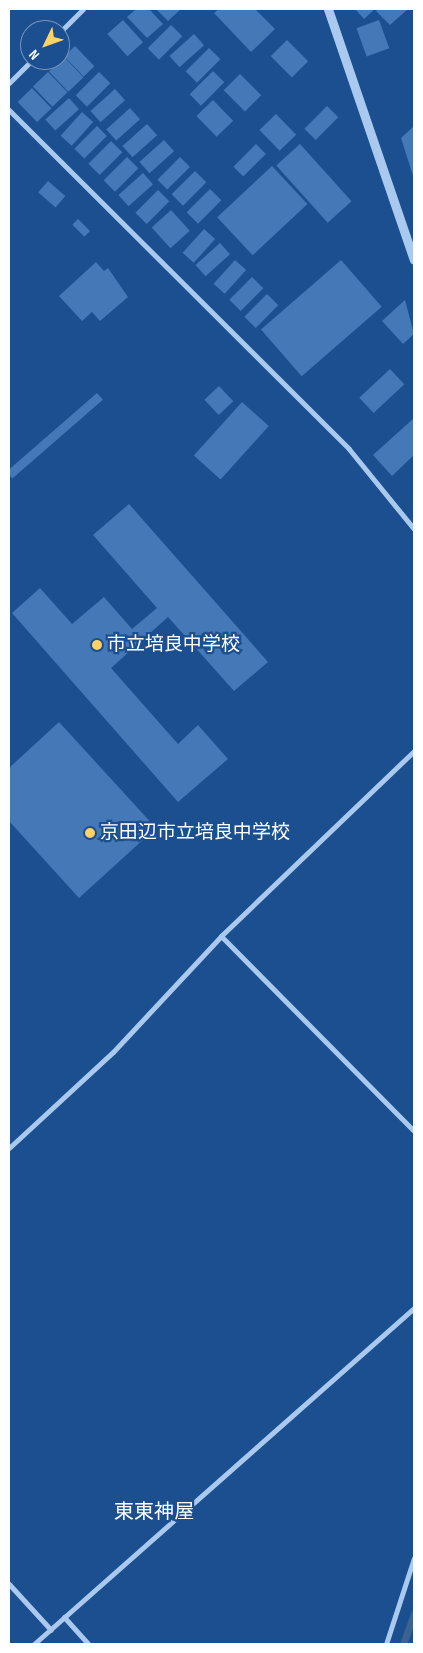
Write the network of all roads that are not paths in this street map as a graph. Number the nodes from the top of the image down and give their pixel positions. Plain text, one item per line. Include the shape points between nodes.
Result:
1 (83, 9) edge
2 (328, 9) edge
3 (70, 22) edge
4 (22, 70) edge
5 (9, 83) edge
6 (9, 110) edge
7 (414, 260) edge
8 (414, 529) edge
9 (414, 751) edge
10 (221, 936) junction
11 (414, 1131) edge
12 (9, 1148) edge
13 (414, 1308) edge
14 (414, 1558) edge
15 (9, 1584) edge
16 (64, 1617) junction
17 (51, 1630) junction
18 (34, 1644) edge
19 (88, 1644) edge
20 (386, 1644) edge

1 - 3 street
2 - 7 street
4 - 5 street
6 - 8 street via 342,442
9 - 10 street
10 - 11 street
10 - 12 street via 113,1052
13 - 16 street
14 - 20 street
15 - 17 street
16 - 17 street
16 - 19 street
17 - 18 street

